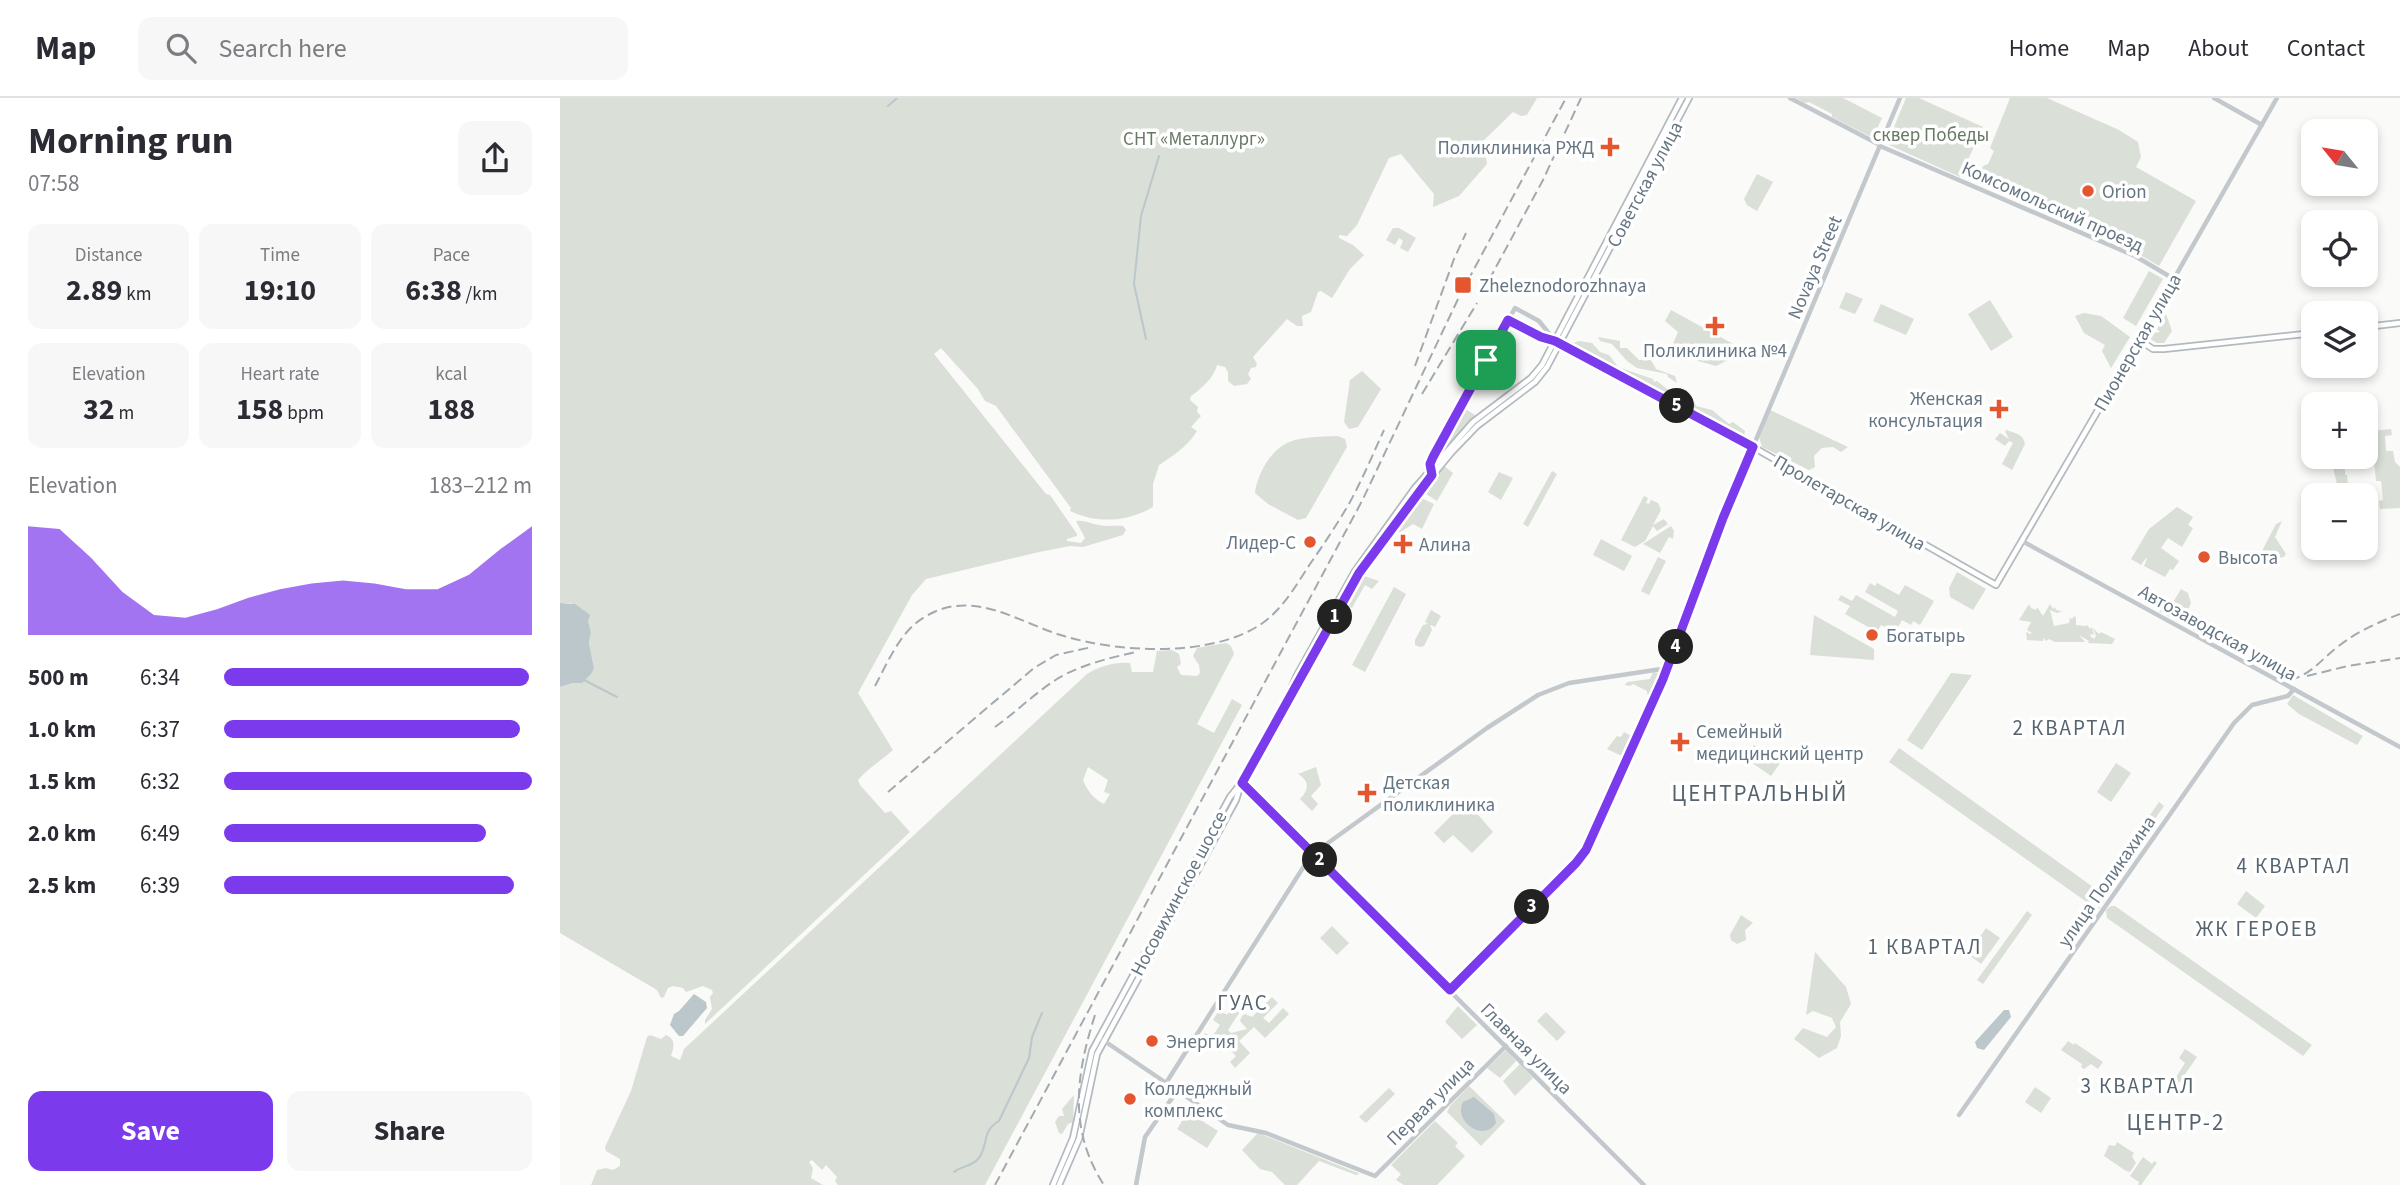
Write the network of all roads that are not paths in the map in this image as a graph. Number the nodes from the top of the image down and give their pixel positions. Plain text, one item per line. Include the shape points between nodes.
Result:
1 (1682, 98) edge
2 (1689, 98) edge
3 (1790, 98) edge
4 (1900, 98) edge
5 (2214, 98) edge
6 (2277, 98) edge
7 (2262, 125) junction
8 (1880, 146) junction
9 (2174, 279) junction
10 (1508, 320) junction
11 (2400, 323) edge
12 (2378, 326) edge
13 (1545, 329) junction
14 (2301, 334) edge
15 (1541, 337) junction
16 (2138, 340) junction
17 (1557, 342) junction
18 (1753, 447) junction
19 (1431, 469) junction
20 (1432, 475) junction
21 (2022, 541) junction
22 (1996, 585) joint
23 (1668, 668) junction
24 (2294, 689) junction
25 (1290, 694) junction
26 (2400, 747) edge
27 (1242, 783) junction
28 (1314, 854) junction
29 (1450, 990) junction
30 (1102, 1040) junction
31 (1506, 1046) junction
32 (1166, 1083) junction
33 (1177, 1091) junction
34 (1959, 1115) dead end
35 (1053, 1185) edge
36 (1059, 1185) edge
37 (1136, 1185) edge
38 (1644, 1185) edge

1 - 17 main road, Советская улица
2 - 17 main road, Советская улица
3 - 8 street, Комсомольский проезд
4 - 8 street, Novaya Street
5 - 7 street
6 - 7 street, Пионерская улица
7 - 9 street, Пионерская улица
8 - 9 street, Комсомольский проезд via 2135,256
8 - 18 street, Novaya Street
9 - 16 street, Пионерская улица
10 - 13 street via 1515,308
10 - 15 street
10 - 19 street via 1433,457
11 - 12 main road
13 - 15 street
13 - 17 street
14 - 16 main road via 2164,349 2153,349
15 - 17 street
16 - 21 main road, Пионерская улица
17 - 18 main road, Пролетарская улица
17 - 19 main road via 1531,378 1473,422
17 - 20 main road via 1535,383 1477,426
18 - 22 main road, Пролетарская улица
18 - 23 street, Novaya Street
19 - 20 street
19 - 25 main road via 1355,571
20 - 25 main road via 1359,573
21 - 22 main road, Пионерская улица
21 - 24 street, Автозаводская улица
23 - 28 street via 1569,683 1538,695
23 - 29 street, Novaya Street via 1584,854
24 - 26 street, Автозаводская улица
24 - 34 street, улица Поликахина via 2288,696 2252,705 2234,723
25 - 27 main road, Носовихинское шоссе
27 - 28 street, Главная улица
27 - 30 main road, Носовихинское шоссе
28 - 29 street, Главная улица
28 - 32 street
29 - 31 street, Главная улица
30 - 32 street
30 - 35 main road, Носовихинское шоссе via 1090,1059 1079,1118
30 - 36 main road, Носовихинское шоссе via 1079,1139
31 - 33 street, Первая улица via 1375,1176 1266,1133 1232,1127
31 - 38 street, Главная улица
32 - 33 street
33 - 37 street via 1145,1137

